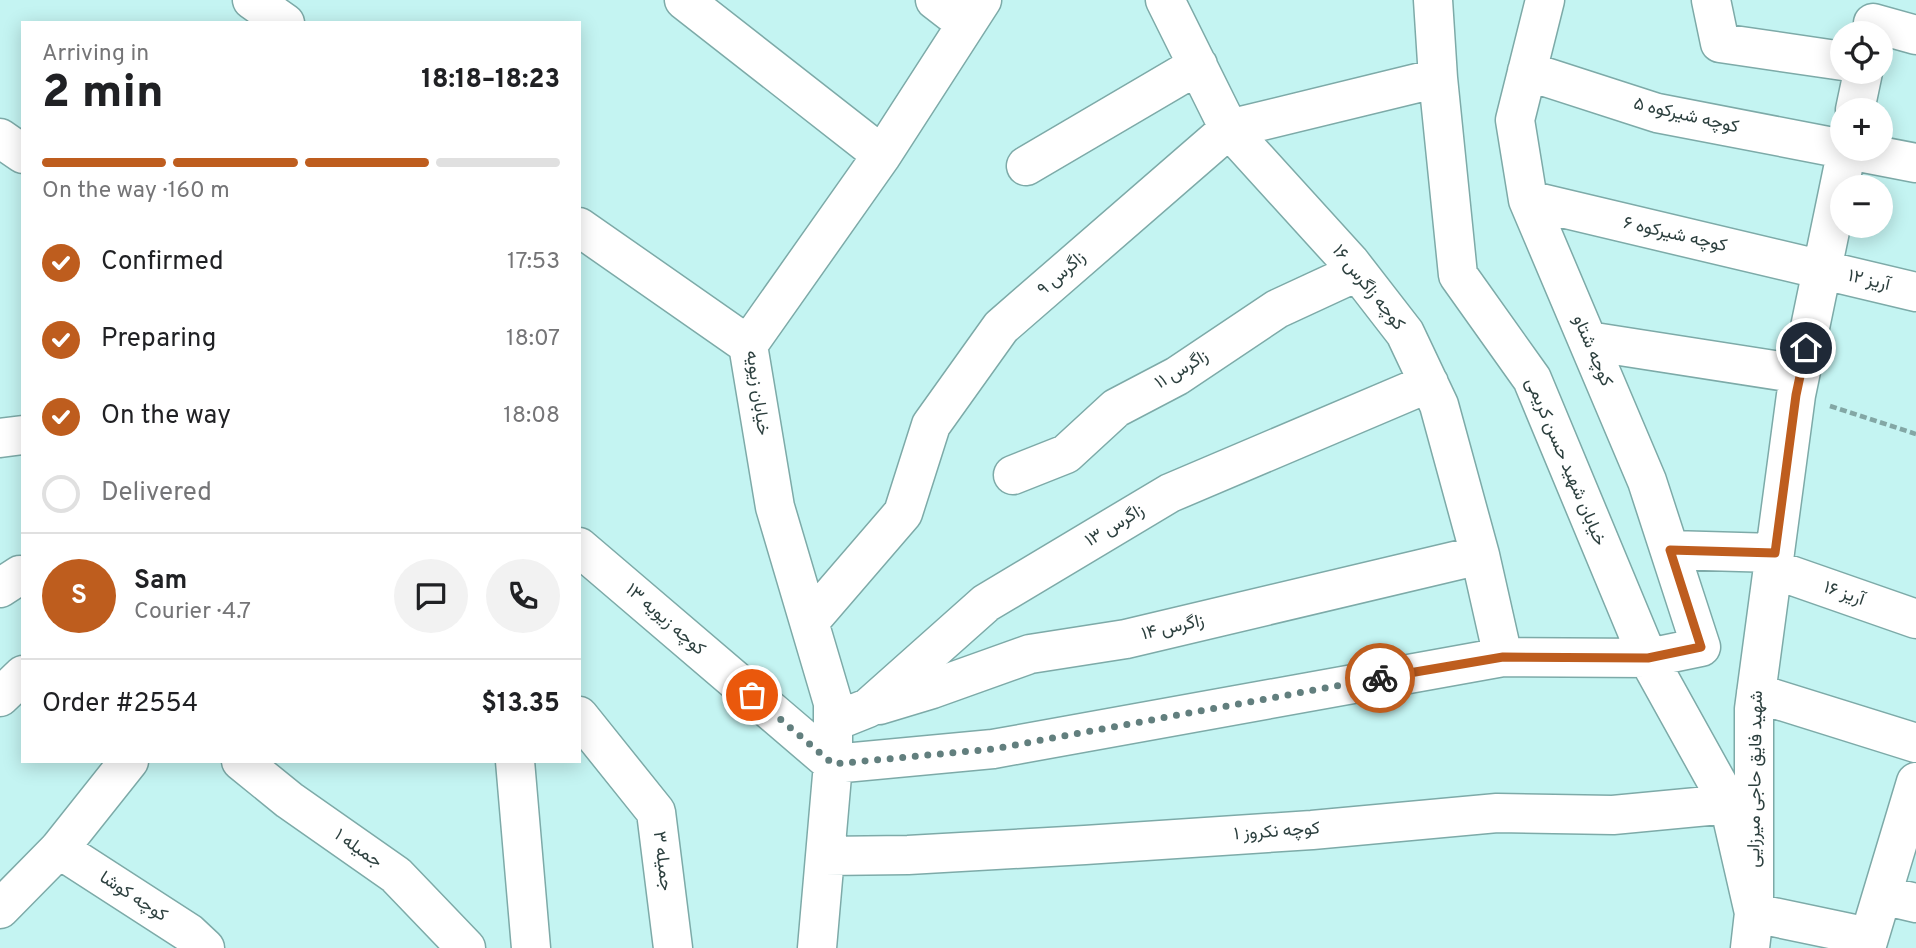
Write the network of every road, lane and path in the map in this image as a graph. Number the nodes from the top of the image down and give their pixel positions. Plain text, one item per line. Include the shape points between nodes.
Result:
1 (252, 0) edge
2 (684, 0) edge
3 (934, 0) edge
4 (1165, 0) edge
5 (1433, 0) edge
6 (1545, 0) edge
7 (1711, 0) edge
8 (974, 12) edge
9 (1874, 19) edge
10 (282, 21) edge
11 (1916, 35) edge
12 (1830, 59) edge
13 (1198, 65) junction
14 (1527, 71) junction
15 (1438, 78) junction
16 (1229, 129) junction
17 (0, 138) edge
18 (1830, 146) edge
19 (21, 153) edge
20 (883, 155) junction
21 (1893, 158) edge
22 (1845, 161) edge
23 (1916, 163) edge
24 (1026, 166) dead end
25 (1528, 200) junction
26 (581, 229) edge
27 (1822, 270) junction
28 (1357, 272) junction
29 (1916, 292) edge
30 (1588, 341) junction
31 (748, 345) junction
32 (1429, 383) junction
33 (1798, 384) junction
34 (1916, 434) edge
35 (21, 435) edge
36 (0, 439) edge
37 (1013, 475) dead end
38 (581, 549) edge
39 (1670, 550) junction
40 (1480, 555) junction
41 (1774, 561) junction
42 (1916, 619) edge
43 (810, 621) junction
44 (1503, 657) junction
45 (1648, 658) junction
46 (21, 677) edge
47 (1756, 693) junction
48 (0, 697) edge
49 (868, 708) junction
50 (581, 718) edge
51 (833, 722) junction
52 (1916, 743) edge
53 (127, 763) edge
54 (243, 763) edge
55 (833, 764) junction
56 (505, 767) edge
57 (1916, 782) edge
58 (1729, 804) junction
59 (59, 849) junction
60 (825, 856) junction
61 (1899, 899) edge
62 (0, 909) edge
63 (1752, 931) edge
64 (1868, 942) edge
65 (189, 943) edge
66 (466, 948) edge
67 (531, 948) edge
68 (673, 948) edge
69 (817, 948) edge

1 - 10 street
2 - 20 street
3 - 8 street
4 - 13 street, کوچه زاگرس ۱۶
5 - 15 street, خیابان شهید حسن کریمی
6 - 14 street, کوچه شتاو
7 - 12 street via 1720,43
8 - 20 street, خیابان زیویه
9 - 11 street
13 - 16 street, کوچه زاگرس ۱۶
13 - 24 street
14 - 18 street, کوچه شیرکوه ۵ via 1657,113
14 - 25 street, کوچه شتاو via 1515,120
15 - 16 street, زاگرس ۹
15 - 45 street, خیابان شهید حسن کریمی via 1458,275 1532,379
16 - 28 street, کوچه زاگرس ۱۶
16 - 43 street, زاگرس ۹ via 1000,327 931,425 903,513
17 - 19 street
20 - 31 street, خیابان زیویه
21 - 23 street, کوچه شیرکوه ۵
22 - 27 street, شهید فایق حاجی میرزایی
25 - 27 street, کوچه شیرکوه ۶
25 - 30 street, کوچه شتاو
26 - 31 street
27 - 29 street, آریز ۱۲
27 - 33 street, شهید فایق حاجی میرزایی
28 - 32 street, کوچه زاگرس ۱۶ via 1405,333
28 - 37 street, زاگرس ۱۱ via 1277,309 1177,376 1116,408 1066,454
30 - 33 street
30 - 39 street, کوچه شتاو via 1647,481
31 - 43 street, خیابان زیویه via 775,508
32 - 40 street, کوچه زاگرس ۱۶ via 1440,405
32 - 49 street, زاگرس ۱۳ via 1170,493 986,603
33 - 34 path
33 - 41 street, شهید فایق حاجی میرزایی
35 - 36 street
38 - 55 street, کوچه زیویه ۱۳
39 - 41 street, آریز ۱۶
39 - 45 street, کوچه شتاو via 1701,647
40 - 44 street, کوچه زاگرس ۱۶
40 - 49 street, زاگرس ۱۴ via 1126,639 1030,654
41 - 42 street, آریز ۱۶
41 - 47 street, شهید فایق حاجی میرزایی
43 - 51 street, خیابان زیویه via 833,704
44 - 45 street
44 - 55 street via 993,749
45 - 58 street, خیابان شهید حسن کریمی
46 - 48 street
47 - 52 street
47 - 63 street, شهید فایق حاجی میرزایی
49 - 51 street, زاگرس ۱۳
50 - 68 street, جمیله ۳ via 656,812
51 - 55 street, خیابان زیویه
53 - 59 street
54 - 66 street, جمیله ۱ via 396,875
55 - 60 street
56 - 67 street
57 - 61 street
58 - 60 street, کوچه نکروز ۱ via 1613,814 1497,813 1085,845
58 - 63 street, خیابان شهید حسن کریمی
59 - 62 street
59 - 65 street, کوچه کوشا
60 - 69 street
61 - 64 street
63 - 64 street

